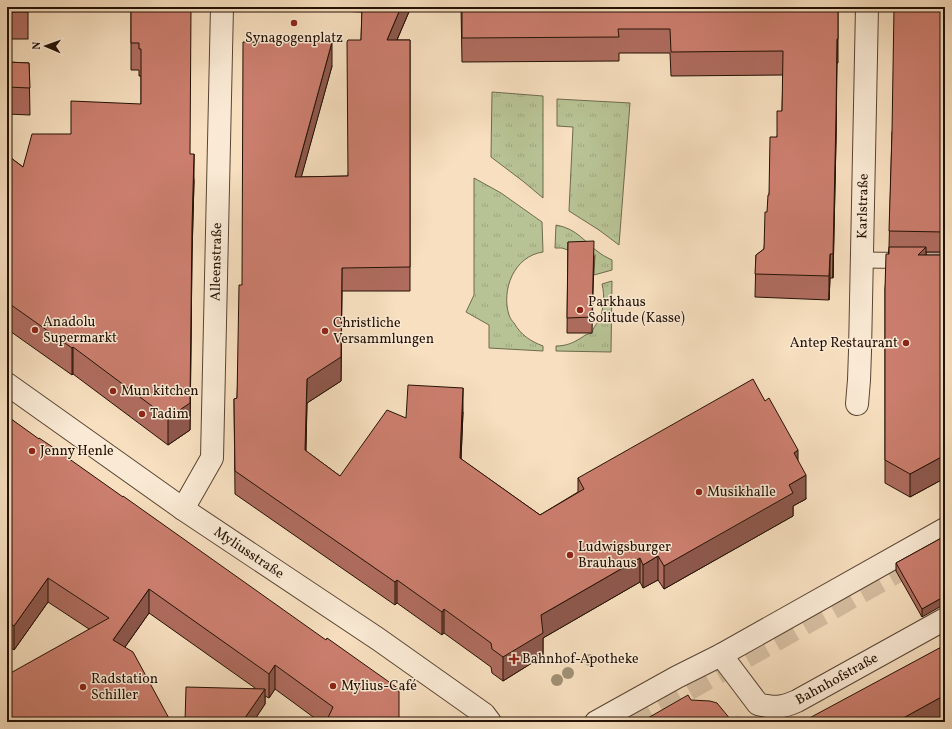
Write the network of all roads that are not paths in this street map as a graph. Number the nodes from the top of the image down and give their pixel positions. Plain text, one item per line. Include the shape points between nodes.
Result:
1 (222, 7) edge
2 (867, 7) edge
3 (862, 260) junction
4 (945, 261) edge
5 (7, 384) edge
6 (857, 404) dead end
7 (183, 509) junction
8 (945, 529) edge
9 (945, 620) edge
10 (721, 655) junction
11 (490, 722) edge
12 (596, 722) edge

1 - 7 street, Alleenstraße via 212,458
2 - 3 street, Karlstraße
3 - 4 lane
3 - 6 street, Karlstraße
5 - 7 street, Myliusstraße
7 - 11 street, Myliusstraße via 378,639 484,714
8 - 10 street
9 - 10 street, Bahnhofstraße via 797,701 776,707 758,704
10 - 12 street

